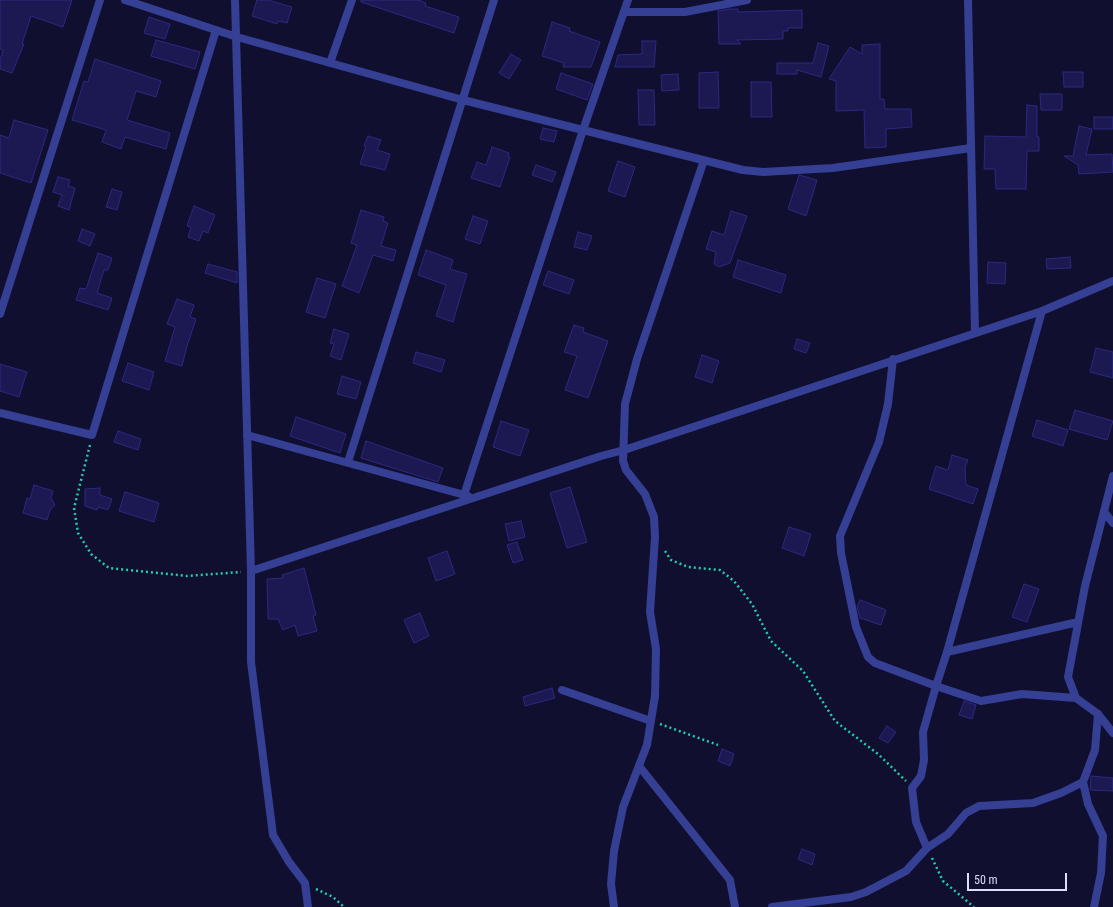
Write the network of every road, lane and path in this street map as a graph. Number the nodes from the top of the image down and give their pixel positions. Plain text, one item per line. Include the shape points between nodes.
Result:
1 (100, 0) edge
2 (125, 0) edge
3 (235, 0) edge
4 (352, 0) edge
5 (494, 0) edge
6 (628, 0) edge
7 (747, 0) edge
8 (968, 0) edge
9 (625, 12) junction
10 (216, 30) junction
11 (237, 37) junction
12 (330, 63) junction
13 (463, 100) junction
14 (583, 130) junction
15 (971, 148) junction
16 (704, 160) junction
17 (1113, 281) edge
18 (1042, 311) junction
19 (0, 314) edge
20 (975, 333) junction
21 (894, 359) junction
22 (0, 413) edge
23 (92, 435) junction
24 (247, 435) junction
25 (624, 450) junction
26 (348, 462) junction
27 (1113, 476) edge
28 (464, 495) junction
29 (474, 498) junction
30 (1105, 513) junction
31 (1113, 524) edge
32 (655, 537) junction
33 (251, 571) junction
34 (1078, 622) junction
35 (948, 652) junction
36 (936, 686) junction
37 (562, 690) dead end
38 (1076, 698) junction
39 (1098, 714) junction
40 (651, 721) junction
41 (1113, 734) edge
42 (718, 745) dead end
43 (639, 766) junction
44 (1083, 782) junction
45 (912, 788) junction
46 (927, 848) junction
47 (305, 883) junction
48 (308, 907) edge
49 (344, 907) edge
50 (614, 907) edge
51 (735, 907) edge
52 (772, 907) edge
53 (974, 907) edge
54 (1094, 907) edge

1 - 19 street
2 - 10 street
3 - 11 street
4 - 12 street
5 - 13 street
6 - 9 street
7 - 9 street via 685,12
8 - 15 street
9 - 14 street
10 - 11 street
10 - 23 street
11 - 12 street
11 - 24 street
12 - 13 street
13 - 14 street
13 - 26 street
14 - 16 street
14 - 28 street
15 - 16 street via 832,168 792,170 743,170
15 - 20 street
16 - 25 street via 630,386 626,404
17 - 18 street
18 - 20 street
18 - 35 street
20 - 21 street
21 - 25 street
21 - 36 street via 888,404 879,442 840,536 841,553 856,627 868,657 875,663
22 - 23 street
23 - 33 path via 74,508 78,534 90,554 109,568 186,576
24 - 26 street
24 - 33 street
25 - 29 street
25 - 32 street via 623,461 626,470 645,494 654,517
26 - 28 street
27 - 30 street
28 - 29 street
29 - 33 street
30 - 31 street
30 - 34 street
32 - 40 street via 650,612 656,649 655,696
32 - 45 path via 671,560 688,567 720,570 734,581 752,604 771,641 803,671 835,721 878,754
33 - 47 street via 251,662 273,835
34 - 35 street
34 - 38 street via 1068,677
35 - 36 street
36 - 38 street via 981,701 1022,694
36 - 45 street via 923,732 924,760 920,776
37 - 40 street
38 - 39 street
39 - 41 street
39 - 44 street via 1095,750
40 - 42 path
40 - 43 street via 647,745
43 - 50 street via 623,807 614,851 610,884
43 - 51 street via 730,880
44 - 46 street via 1034,803 979,806 966,813 948,834
44 - 54 street via 1088,804 1102,836 1101,873
45 - 46 street via 916,822
46 - 52 street via 906,871 866,892 851,897
46 - 53 path via 944,881
47 - 48 street
47 - 49 path via 333,897

